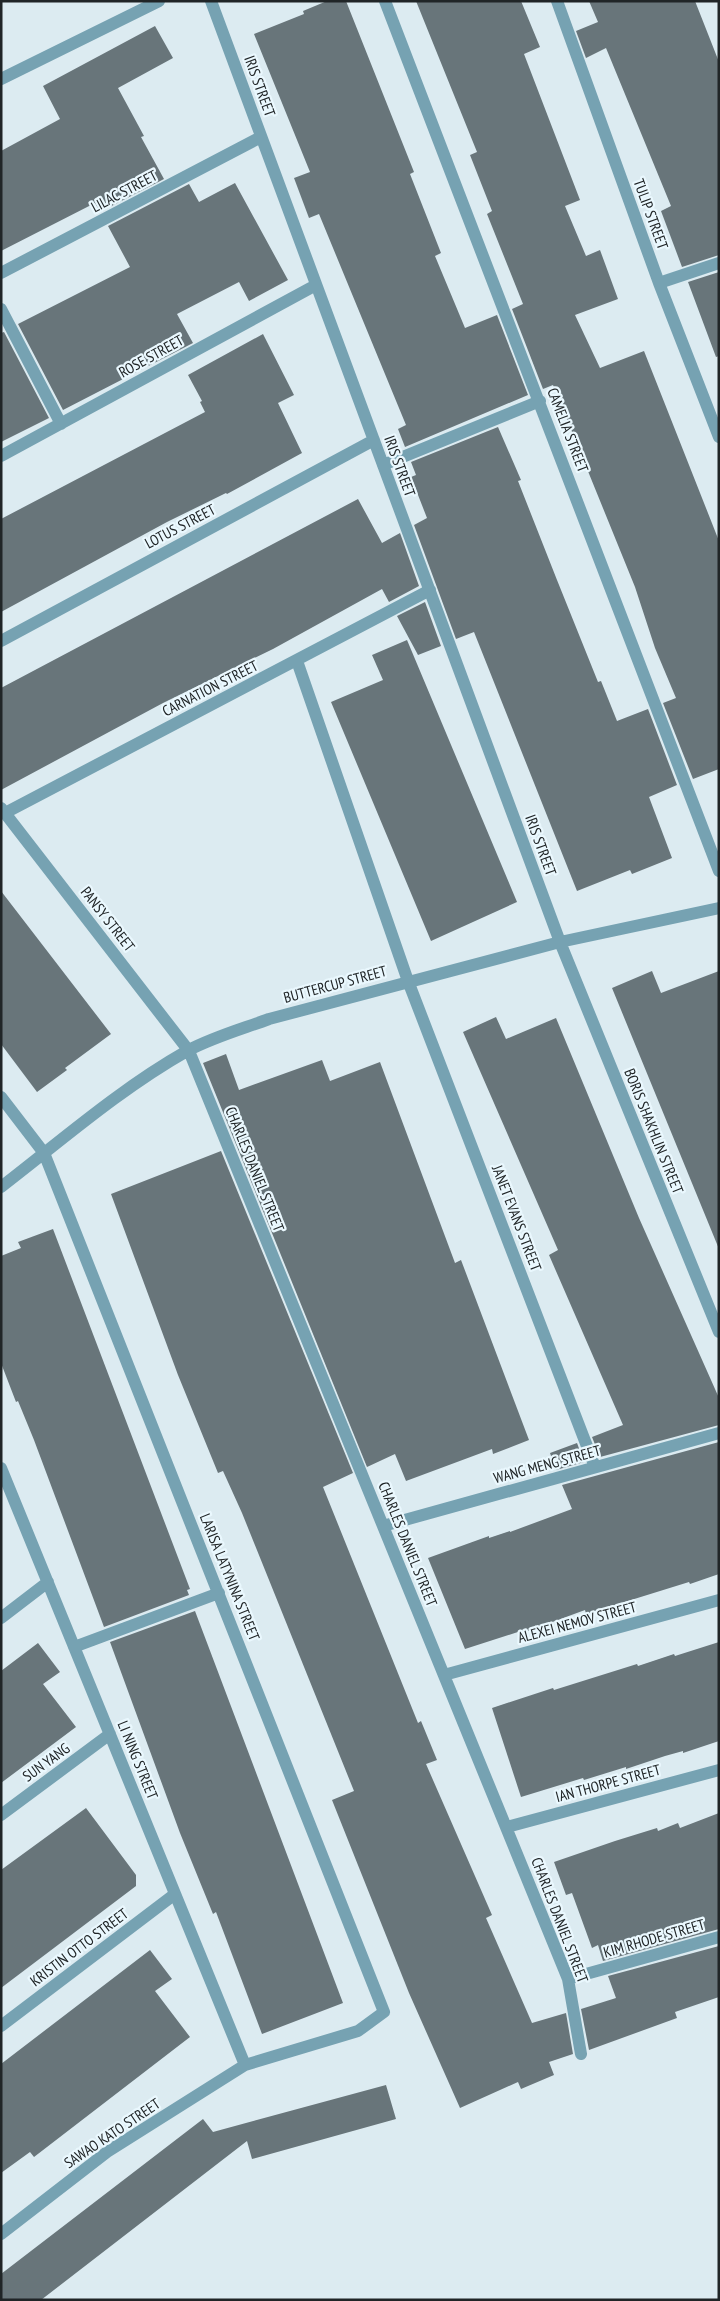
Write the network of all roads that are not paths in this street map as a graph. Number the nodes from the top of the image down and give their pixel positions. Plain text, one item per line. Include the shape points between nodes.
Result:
1 (159, 1) edge
2 (211, 1) edge
3 (385, 1) edge
4 (558, 1) edge
5 (1, 79) edge
6 (261, 137) junction
7 (719, 263) edge
8 (1, 273) edge
9 (658, 283) junction
10 (316, 285) junction
11 (1, 309) edge
12 (540, 401) junction
13 (61, 424) junction
14 (719, 437) edge
15 (374, 440) junction
16 (1, 456) edge
17 (383, 466) junction
18 (430, 590) junction
19 (1, 641) edge
20 (297, 661) junction
21 (3, 810) edge
22 (719, 871) edge
23 (719, 908) edge
24 (560, 942) junction
25 (408, 981) junction
26 (189, 1051) junction
27 (1, 1097) edge
28 (44, 1153) junction
29 (1, 1187) edge
30 (719, 1332) edge
31 (719, 1433) edge
32 (595, 1467) junction
33 (1, 1468) edge
34 (383, 1526) junction
35 (48, 1582) junction
36 (218, 1593) junction
37 (719, 1600) edge
38 (1, 1618) edge
39 (74, 1647) junction
40 (444, 1675) junction
41 (110, 1734) junction
42 (719, 1770) edge
43 (1, 1815) edge
44 (506, 1827) junction
45 (175, 1894) junction
46 (719, 1937) edge
47 (568, 1979) junction
48 (384, 2012) joint
49 (1, 2026) edge
50 (581, 2054) dead end
51 (245, 2065) junction
52 (1, 2234) edge

1 - 5 street
2 - 6 street, IRIS STREET
3 - 12 street, CAMELIA STREET
4 - 9 street, TULIP STREET
6 - 8 street, LILAC STREET
6 - 10 street, IRIS STREET
7 - 9 street
9 - 14 street, TULIP STREET
10 - 13 street, ROSE STREET
10 - 15 street, IRIS STREET
11 - 13 street
12 - 17 street
12 - 22 street, CAMELIA STREET
13 - 16 street, ROSE STREET
15 - 17 street, IRIS STREET
15 - 19 street, LOTUS STREET
17 - 18 street, IRIS STREET
18 - 20 street, CARNATION STREET
18 - 24 street, IRIS STREET
20 - 21 street, CARNATION STREET
20 - 25 street, JANET EVANS STREET
21 - 26 street, PANSY STREET
23 - 24 street, BUTTERCUP STREET
24 - 25 street, BUTTERCUP STREET
24 - 30 street, BORIS SHAKHLIN STREET
25 - 26 street, BUTTERCUP STREET via 269,1019
25 - 32 street, JANET EVANS STREET
26 - 28 street, BUTTERCUP STREET via 108,1103
26 - 34 street, CHARLES DANIEL STREET
27 - 28 street, LARISA LATYNINA STREET
28 - 29 street, BUTTERCUP STREET
28 - 36 street, LARISA LATYNINA STREET
31 - 32 street, WANG MENG STREET
32 - 34 street, WANG MENG STREET
33 - 35 street, LI NING STREET
34 - 40 street, CHARLES DANIEL STREET
35 - 38 street
35 - 39 street, LI NING STREET
36 - 39 street
36 - 48 street, LARISA LATYNINA STREET
37 - 40 street, ALEXEI NEMOV STREET
39 - 41 street, LI NING STREET
40 - 44 street, CHARLES DANIEL STREET
41 - 43 street, SUN YANG
41 - 45 street, LI NING STREET
42 - 44 street, IAN THORPE STREET
44 - 47 street, CHARLES DANIEL STREET
45 - 49 street, KRISTIN OTTO STREET
45 - 51 street, LI NING STREET
46 - 47 street, KIM RHODE STREET
47 - 50 street, CHARLES DANIEL STREET
48 - 51 street, SAWAO KATO STREET via 358,2031
51 - 52 street, SAWAO KATO STREET via 107,2152

